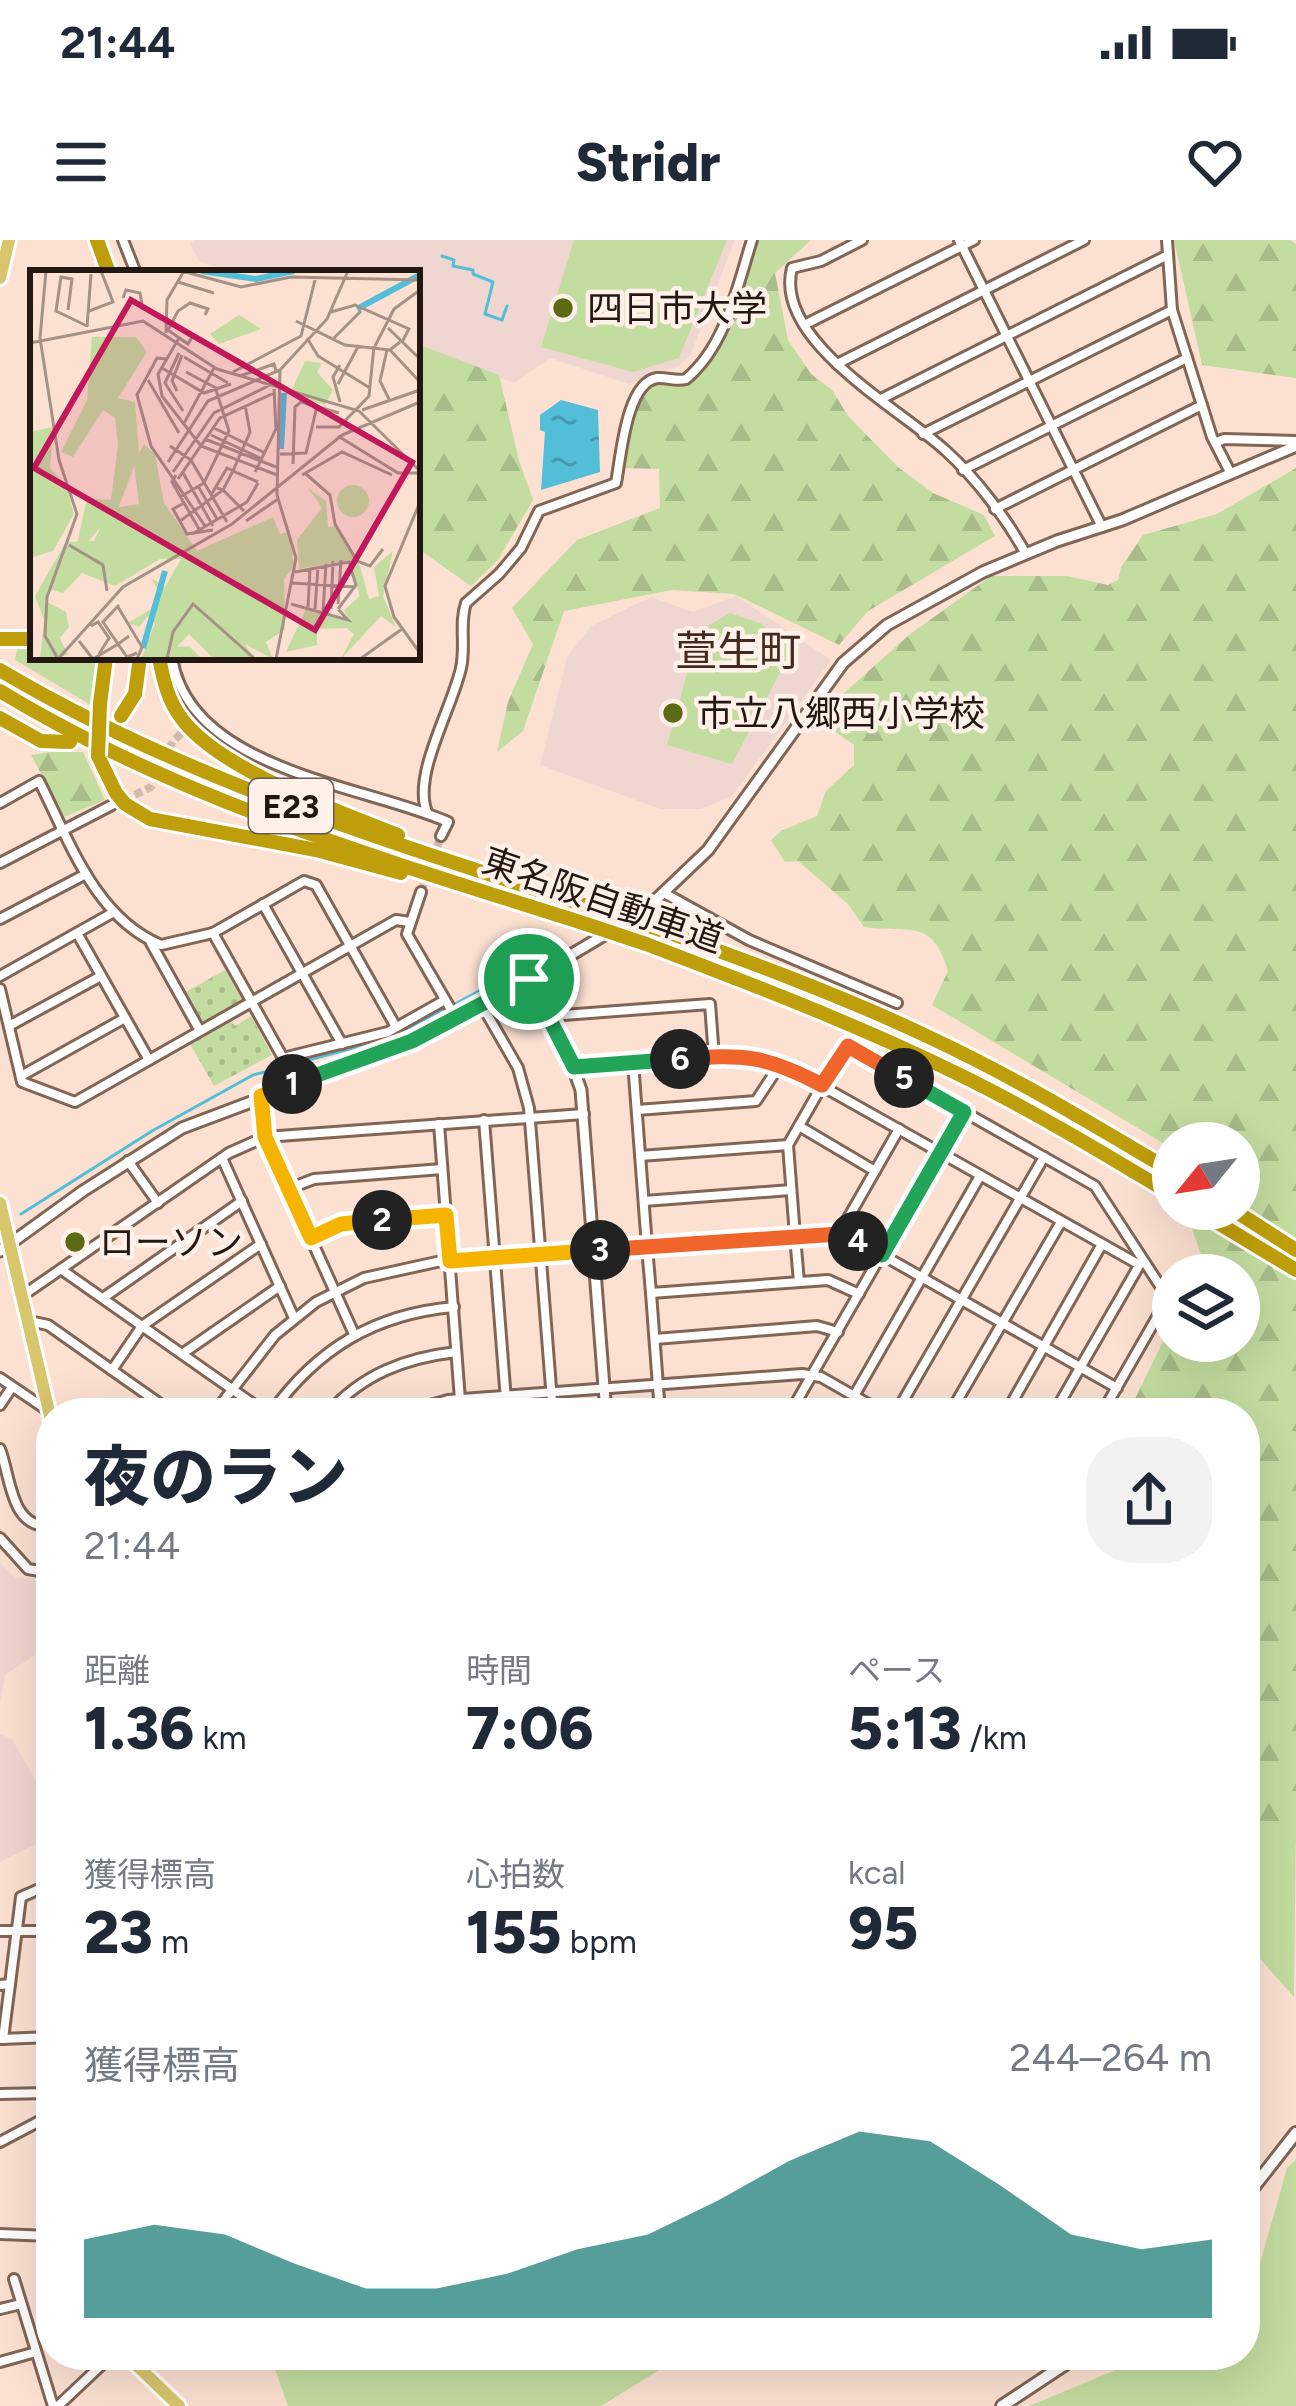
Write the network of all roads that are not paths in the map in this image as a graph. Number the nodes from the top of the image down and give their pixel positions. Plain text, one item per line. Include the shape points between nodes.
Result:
1 (9, 240) edge
2 (98, 240) edge
3 (107, 240) edge
4 (123, 240) edge
5 (752, 240) edge
6 (862, 240) edge
7 (974, 240) edge
8 (1084, 240) edge
9 (1166, 240) edge
10 (961, 243) edge
11 (1168, 255) junction
12 (109, 270) edge
13 (118, 270) edge
14 (135, 270) edge
15 (0, 278) edge
16 (984, 290) junction
17 (1172, 310) junction
18 (804, 325) junction
19 (1007, 335) junction
20 (1187, 358) junction
21 (837, 364) junction
22 (1029, 380) junction
23 (881, 399) junction
24 (1202, 405) junction
25 (1053, 424) junction
26 (923, 434) junction
27 (1217, 442) junction
28 (1296, 444) edge
29 (1075, 469) junction
30 (963, 470) junction
31 (1230, 472) junction
32 (995, 509) junction
33 (1102, 527) junction
34 (1025, 554) junction
35 (106, 660) edge
36 (140, 660) edge
37 (160, 660) edge
38 (173, 660) edge
39 (0, 670) edge
40 (0, 691) edge
41 (121, 716) dead end
42 (0, 718) edge
43 (70, 742) dead end
44 (0, 801) edge
45 (112, 806) tunnel mouth
46 (427, 812) junction
47 (63, 829) junction
48 (441, 836) dead end
49 (0, 863) edge
50 (86, 874) junction
51 (525, 886) junction
52 (421, 892) tunnel mouth
53 (664, 893) junction
54 (517, 902) junction
55 (263, 904) junction
56 (114, 912) junction
57 (0, 919) edge
58 (410, 922) junction
59 (77, 933) junction
60 (213, 933) junction
61 (150, 940) junction
62 (350, 946) junction
63 (302, 973) junction
64 (0, 976) edge
65 (101, 976) junction
66 (529, 979) junction
67 (0, 989) edge
68 (251, 1002) junction
69 (897, 1004) dead end
70 (483, 1006) junction
71 (450, 1009) junction
72 (550, 1016) junction
73 (125, 1018) junction
74 (9, 1027) junction
75 (396, 1027) junction
76 (200, 1031) junction
77 (342, 1044) junction
78 (714, 1057) junction
79 (149, 1060) junction
80 (286, 1063) junction
81 (633, 1063) junction
82 (781, 1063) junction
83 (574, 1067) junction
84 (21, 1076) junction
85 (297, 1083) junction
86 (822, 1085) junction
87 (261, 1096) junction
88 (637, 1110) junction
89 (964, 1112) junction
90 (584, 1114) junction
91 (530, 1118) junction
92 (484, 1120) junction
93 (439, 1124) junction
94 (799, 1126) junction
95 (899, 1129) junction
96 (265, 1137) junction
97 (788, 1145) junction
98 (940, 1153) junction
99 (640, 1156) junction
100 (1044, 1157) junction
101 (222, 1158) junction
102 (1152, 1160) edge
103 (128, 1161) junction
104 (442, 1169) junction
105 (875, 1171) junction
106 (980, 1176) junction
107 (1152, 1183) edge
108 (288, 1189) junction
109 (791, 1190) junction
110 (1019, 1198) junction
111 (242, 1201) junction
112 (644, 1201) junction
113 (0, 1203) edge
114 (158, 1203) junction
115 (446, 1215) junction
116 (1061, 1222) junction
117 (1260, 1227) edge
118 (1230, 1230) edge
119 (839, 1234) junction
120 (795, 1236) junction
121 (311, 1238) junction
122 (261, 1244) junction
123 (1102, 1244) junction
124 (4, 1247) edge
125 (647, 1247) junction
126 (1296, 1250) edge
127 (594, 1251) junction
128 (541, 1255) junction
129 (882, 1255) junction
130 (495, 1258) junction
131 (450, 1261) junction
132 (1141, 1263) junction
133 (62, 1270) junction
134 (1296, 1270) edge
135 (922, 1277) junction
136 (799, 1282) junction
137 (280, 1286) junction
138 (334, 1292) junction
139 (651, 1293) junction
140 (859, 1294) junction
141 (21, 1297) junction
142 (104, 1298) junction
143 (962, 1299) junction
144 (454, 1307) junction
145 (294, 1318) junction
146 (27, 1321) junction
147 (1003, 1323) junction
148 (142, 1326) junction
149 (838, 1332) junction
150 (354, 1334) junction
151 (655, 1340) junction
152 (1044, 1346) junction
153 (456, 1352) junction
154 (182, 1354) junction
155 (1080, 1367) junction
156 (112, 1370) junction
157 (813, 1374) junction
158 (0, 1378) edge
159 (658, 1385) junction
160 (12, 1387) junction
161 (604, 1388) junction
162 (1117, 1388) junction
163 (231, 1389) junction
164 (552, 1392) junction
165 (506, 1395) junction
166 (854, 1396) junction
167 (46, 1398) edge
168 (152, 1398) edge
169 (225, 1398) edge
170 (245, 1398) edge
171 (281, 1398) edge
172 (344, 1398) edge
173 (460, 1398) edge
174 (472, 1398) edge
175 (506, 1398) edge
176 (552, 1398) edge
177 (605, 1398) edge
178 (659, 1398) edge
179 (799, 1398) edge
180 (858, 1398) edge
181 (905, 1398) edge
182 (959, 1398) edge
183 (1015, 1398) edge
184 (1062, 1398) edge
185 (1111, 1398) edge
186 (0, 1405) edge
187 (36, 1405) edge
188 (0, 1449) edge
189 (36, 1524) edge
190 (0, 1538) edge
191 (36, 1571) edge
192 (36, 1891) edge
193 (36, 1930) edge
194 (0, 1931) edge
195 (16, 1931) junction
196 (5, 1984) edge
197 (36, 2037) edge
198 (2, 2038) edge
199 (36, 2093) edge
200 (0, 2094) edge
201 (36, 2122) edge
202 (1296, 2133) edge
203 (0, 2142) edge
204 (1260, 2179) edge
205 (0, 2234) edge
206 (36, 2235) edge
207 (14, 2279) dead end
208 (21, 2304) junction
209 (0, 2309) edge
210 (36, 2352) joint
211 (0, 2362) edge
212 (43, 2370) edge
213 (96, 2370) edge
214 (141, 2370) edge
215 (1056, 2370) edge
216 (56, 2406) edge
217 (178, 2406) edge
218 (1002, 2406) edge

1 - 15 main road
2 - 12 highway
3 - 13 highway
4 - 14 street
5 - 46 street via 717,343 686,379 659,378 640,389 616,482 539,511 521,548 466,603 463,662 424,775
6 - 18 street via 792,268 791,296
7 - 10 street
8 - 16 street
9 - 11 street
10 - 16 street
10 - 18 street
11 - 17 street
11 - 19 street
16 - 19 street
16 - 21 street
17 - 20 street
17 - 22 street
18 - 21 street
19 - 22 street
19 - 23 street
20 - 24 street
20 - 25 street
21 - 23 street
22 - 25 street
22 - 26 street
23 - 26 street
24 - 27 street
24 - 29 street
25 - 29 street
25 - 30 street
26 - 30 street
27 - 28 street
27 - 31 street
28 - 31 street
29 - 32 street
29 - 33 street
30 - 32 street
31 - 33 street
32 - 34 street
33 - 34 street
34 - 53 street via 944,592 856,649 709,850
35 - 54 highway, bridge via 98,756 125,804 150,819 316,850
36 - 41 highway via 135,694
37 - 51 highway via 175,709 228,758
38 - 46 street via 198,718 264,759
39 - 51 highway, 東名阪自動車道 / E23 via 231,783
40 - 54 highway, 東名阪自動車道 / E23 via 207,792
42 - 43 highway via 41,741
44 - 47 street via 39,781
45 - 47 street
46 - 48 street via 448,822
47 - 49 street
47 - 50 street
50 - 56 street
50 - 57 street
51 - 102 highway, 東名阪自動車道 / E23, bridge via 803,982 934,1039
52 - 58 street
53 - 66 street
53 - 69 street
54 - 107 highway, 東名阪自動車道 / E23, bridge via 807,1006 962,1076
55 - 60 street
55 - 62 street via 304,881 316,885
55 - 63 street
56 - 59 street
56 - 61 street
58 - 62 street via 396,920
58 - 71 street via 407,934
59 - 64 street
59 - 65 street
60 - 61 street via 161,945
60 - 68 street
61 - 76 street
62 - 63 street
62 - 75 street
63 - 68 street
63 - 77 street
65 - 73 street
65 - 74 street
66 - 70 street
66 - 72 street
67 - 74 street
68 - 76 street
68 - 80 street
70 - 71 street
70 - 91 street via 518,1068
71 - 75 street
71 - 85 street via 412,1041
72 - 78 street via 710,1004
72 - 83 street
73 - 79 street
73 - 84 street
74 - 84 street
75 - 77 street
76 - 79 street
77 - 80 street
78 - 81 street
78 - 82 street
79 - 84 street via 75,1102
80 - 85 street
81 - 83 street
81 - 88 street
82 - 86 street
82 - 88 street via 756,1101
83 - 90 street
85 - 87 street
86 - 89 street via 848,1046
86 - 94 street
86 - 95 street
87 - 96 street
87 - 103 street via 182,1127
88 - 99 street
89 - 98 street
89 - 100 street
90 - 91 street
90 - 127 street
91 - 92 street
91 - 128 street
92 - 93 street
92 - 130 street
93 - 96 street
93 - 104 street
94 - 97 street
94 - 105 street
95 - 98 street
95 - 105 street
96 - 101 street
96 - 108 street
97 - 99 street
97 - 109 street
98 - 106 street
98 - 129 street
99 - 112 street
100 - 110 street
100 - 132 street via 1095,1186
101 - 111 street
101 - 114 street
103 - 114 street
103 - 124 street
104 - 108 street via 314,1179
104 - 115 street
105 - 119 street
106 - 110 street
106 - 135 street
108 - 121 street
109 - 112 street
109 - 120 street
110 - 116 street
110 - 143 street
111 - 122 street
111 - 142 street
112 - 125 street
113 - 124 main road
114 - 133 street
115 - 121 street via 345,1223
115 - 131 street
116 - 123 street
116 - 147 street
117 - 126 highway
118 - 134 highway
119 - 120 street
119 - 129 street
120 - 125 street
120 - 136 street
121 - 138 street
122 - 137 street
122 - 148 street
123 - 132 street
123 - 152 street
124 - 141 main road
125 - 127 street
125 - 139 street
127 - 128 street
127 - 161 street
128 - 130 street
128 - 164 street
129 - 135 street
129 - 140 street
130 - 131 street
130 - 165 street
131 - 138 street via 380,1273
131 - 144 street
132 - 155 street
132 - 162 street via 1168,1298
133 - 141 street
133 - 142 street
135 - 143 street
135 - 166 street
136 - 139 street
136 - 140 street via 834,1281
137 - 145 street
137 - 154 street
138 - 145 street
138 - 150 street
139 - 151 street
140 - 149 street
141 - 146 main road
142 - 148 street
143 - 147 street
143 - 181 street
144 - 150 street
144 - 153 street
145 - 163 street
146 - 156 street via 48,1325
146 - 167 main road
147 - 152 street
147 - 182 street
148 - 154 street
148 - 156 street
149 - 151 street via 818,1326
149 - 157 street
150 - 171 street
151 - 159 street
152 - 155 street
152 - 183 street
153 - 172 street via 389,1367
153 - 173 street
154 - 163 street
155 - 162 street
155 - 184 street
156 - 168 street
157 - 159 street
157 - 166 street
157 - 179 street
158 - 160 street
159 - 161 street
159 - 178 street
160 - 186 street
160 - 187 street
161 - 164 street
161 - 177 street
162 - 185 street
163 - 169 street
163 - 170 street
164 - 165 street
164 - 176 street
165 - 174 street
165 - 175 street
166 - 180 street
188 - 189 street via 22,1515
190 - 191 street
192 - 195 street via 21,1898
193 - 195 street
194 - 195 street
195 - 196 street
196 - 198 street
197 - 198 street
199 - 200 street
201 - 203 street
202 - 204 main road
205 - 206 street
207 - 208 street
208 - 209 street
208 - 210 street
210 - 211 street
212 - 216 street
213 - 216 street
214 - 217 main road
215 - 218 main road

